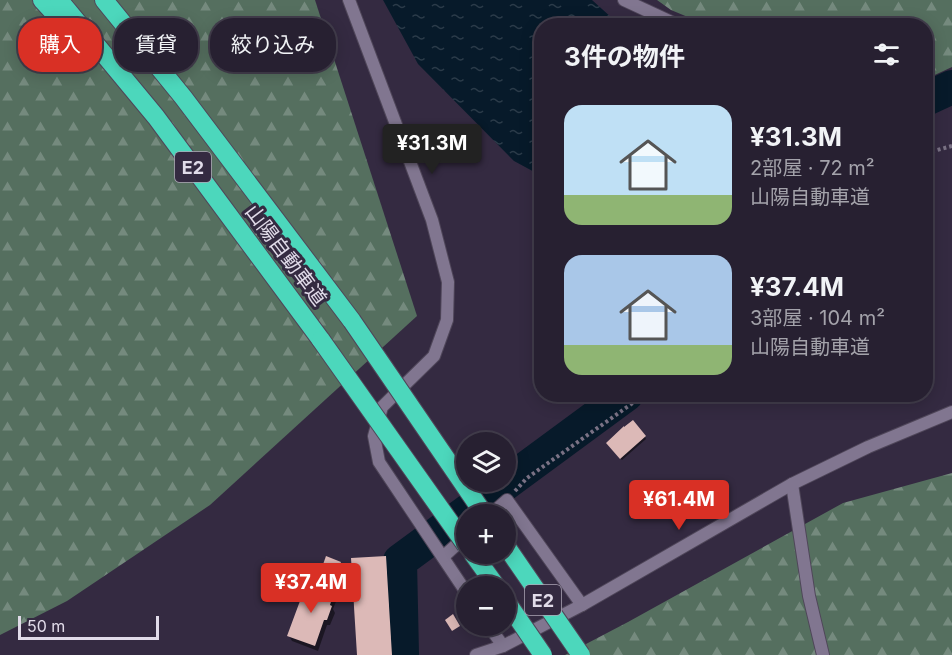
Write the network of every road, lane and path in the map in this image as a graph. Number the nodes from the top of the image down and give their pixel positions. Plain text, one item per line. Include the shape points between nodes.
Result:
1 (42, 0) edge
2 (59, 0) edge
3 (104, 0) edge
4 (349, 0) edge
5 (624, 0) edge
6 (663, 18) edge
7 (156, 117) junction
8 (952, 146) edge
9 (933, 151) edge
10 (634, 402) edge
11 (952, 412) edge
12 (792, 484) junction
13 (507, 500) junction
14 (477, 504) edge
15 (502, 504) edge
16 (456, 531) edge
17 (456, 545) edge
18 (443, 557) junction
19 (516, 561) edge
20 (456, 577) edge
21 (582, 605) junction
22 (516, 616) edge
23 (496, 636) edge
24 (503, 646) junction
25 (476, 655) edge
26 (543, 655) edge
27 (581, 655) edge
28 (823, 655) edge

1 - 7 highway
2 - 7 highway, 山陽自動車道 / E2
3 - 14 highway, 山陽自動車道 / E2, bridge via 183,97 352,321
4 - 18 street via 432,220 448,282 447,320 434,356 382,407 374,436 379,462
5 - 6 street
7 - 16 highway, 山陽自動車道 / E2, bridge via 321,339
8 - 9 path
10 - 13 path via 527,478
11 - 12 street
12 - 21 street
12 - 28 street via 809,596
13 - 15 street
13 - 21 street
17 - 18 street
18 - 20 street
19 - 27 highway, E2, bridge
21 - 24 street
22 - 26 highway, E2, bridge
23 - 24 street
24 - 25 street

